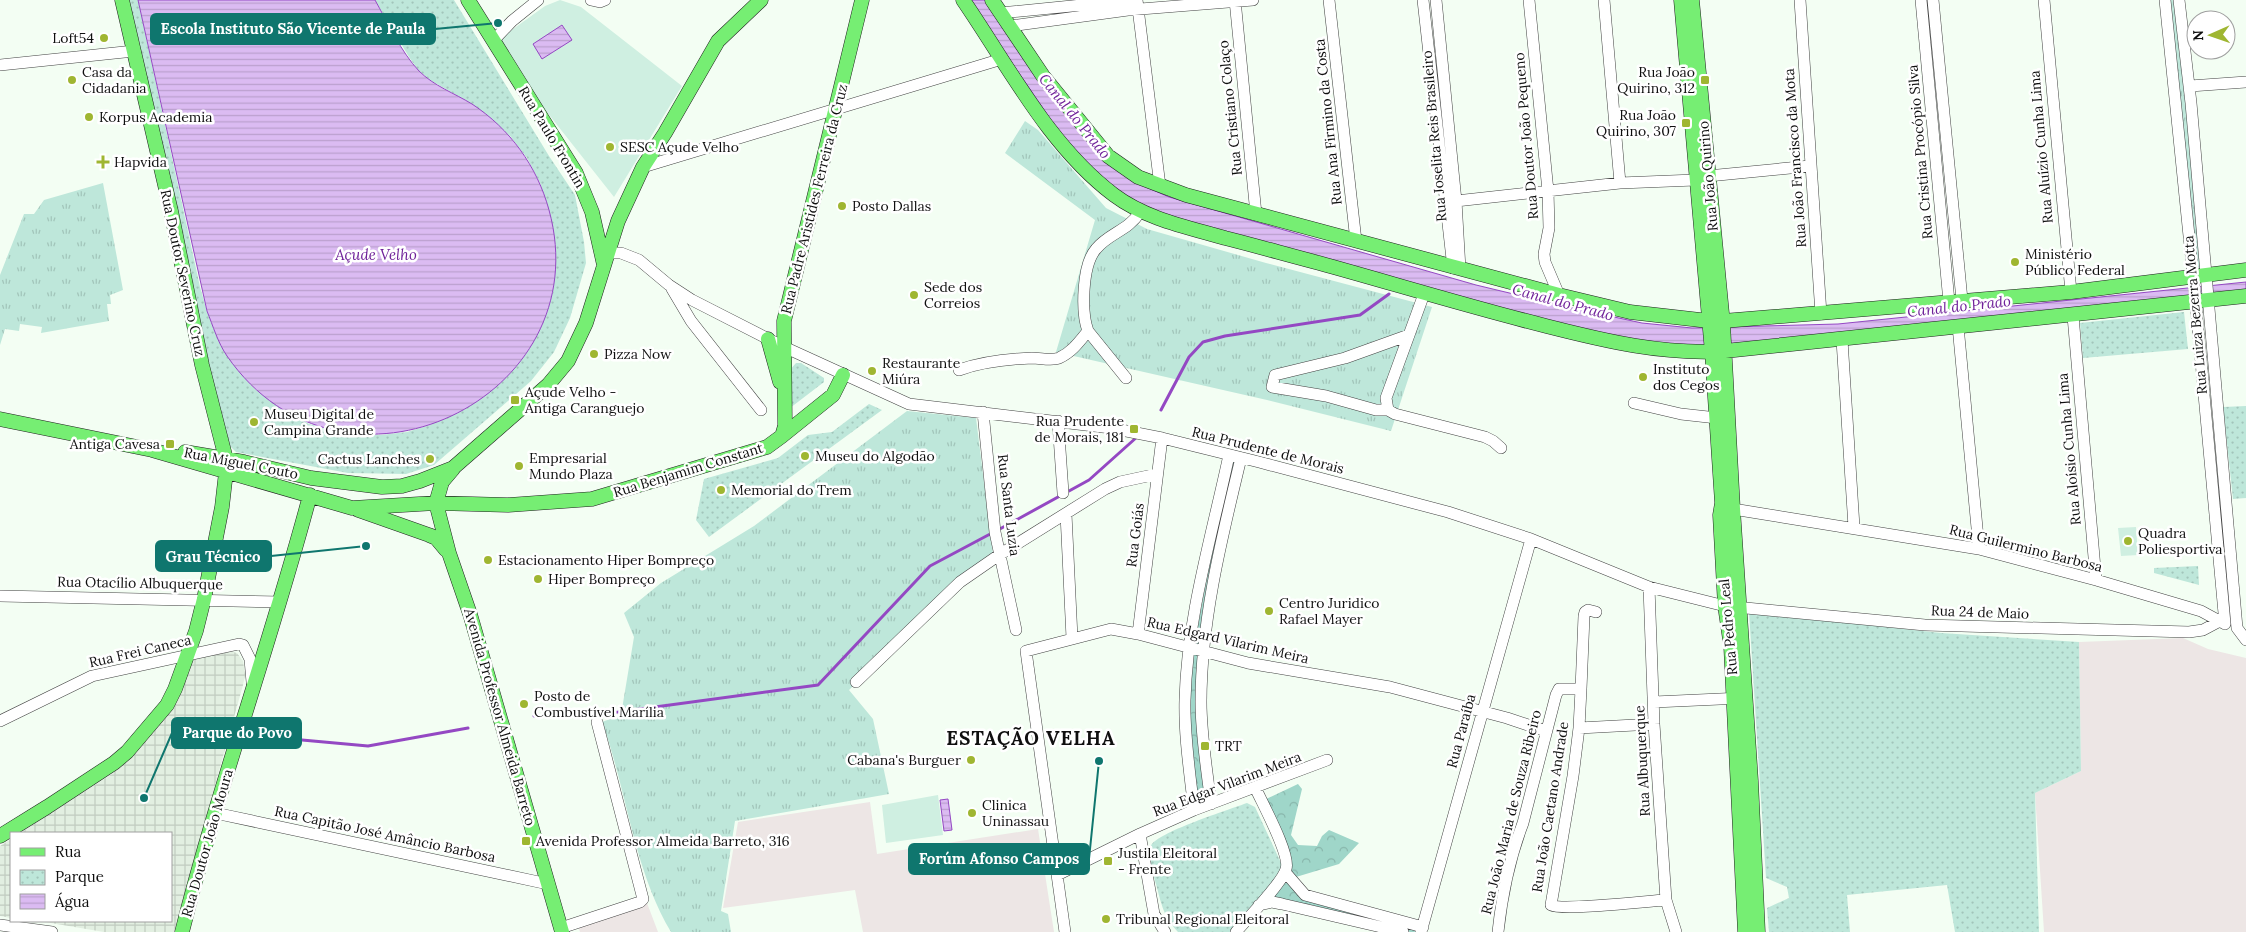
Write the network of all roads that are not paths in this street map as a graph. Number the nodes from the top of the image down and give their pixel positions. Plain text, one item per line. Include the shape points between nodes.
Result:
1 (122, 0) edge
2 (468, 0) edge
3 (538, 0) edge
4 (590, 0) edge
5 (605, 0) edge
6 (761, 0) edge
7 (862, 0) edge
8 (963, 0) edge
9 (992, 0) edge
10 (1253, 0) edge
11 (1329, 0) edge
12 (1423, 0) edge
13 (1436, 0) edge
14 (1529, 0) edge
15 (1604, 0) edge
16 (1681, 0) edge
17 (1692, 0) edge
18 (1800, 0) edge
19 (1921, 0) edge
20 (1932, 0) edge
21 (2044, 0) edge
22 (2164, 0) edge
23 (2179, 0) edge
24 (1235, 1) edge
25 (1137, 3) edge
26 (1046, 4) edge
27 (1000, 12) junction
28 (1049, 20) junction
29 (1010, 26) junction
30 (493, 41) junction
31 (134, 51) junction
32 (1002, 59) junction
33 (0, 65) edge
34 (1934, 77) junction
35 (2173, 77) junction
36 (2189, 80) junction
37 (2246, 82) edge
38 (835, 110) junction
39 (1810, 166) junction
40 (643, 167) junction
41 (1701, 178) junction
42 (1620, 183) junction
43 (1160, 186) junction
44 (1548, 191) junction
45 (1456, 201) junction
46 (1140, 212) junction
47 (1256, 214) junction
48 (1356, 241) junction
49 (606, 259) junction
50 (1457, 268) junction
51 (2246, 270) edge
52 (2200, 280) junction
53 (669, 285) junction
54 (2071, 292) junction
55 (1424, 294) junction
56 (1559, 295) junction
57 (2246, 296) edge
58 (2202, 299) junction
59 (1955, 301) junction
60 (1821, 314) junction
61 (2073, 316) junction
62 (1716, 323) junction
63 (1958, 326) junction
64 (1088, 331) junction
65 (1409, 335) junction
66 (768, 338) junction
67 (1842, 340) junction
68 (784, 347) junction
69 (1718, 350) junction
70 (959, 370) dead end
71 (843, 375) junction
72 (1126, 378) dead end
73 (785, 400) junction
74 (1634, 403) dead end
75 (760, 410) dead end
76 (1388, 410) junction
77 (0, 412) edge
78 (983, 412) junction
79 (0, 418) edge
80 (1717, 418) junction
81 (1058, 421) junction
82 (782, 436) junction
83 (1162, 438) junction
84 (1501, 448) dead end
85 (1229, 455) junction
86 (1242, 458) junction
87 (225, 465) junction
88 (453, 468) junction
89 (1157, 474) junction
90 (1062, 493) dead end
91 (310, 495) junction
92 (436, 503) junction
93 (352, 508) junction
94 (1733, 509) junction
95 (1066, 514) junction
96 (2221, 520) junction
97 (1854, 527) junction
98 (1530, 539) junction
99 (998, 549) junction
100 (1979, 549) junction
101 (449, 553) junction
102 (2096, 580) junction
103 (1649, 587) junction
104 (0, 596) edge
105 (204, 599) junction
106 (280, 602) junction
107 (1726, 606) junction
108 (1740, 607) junction
109 (1596, 612) dead end
110 (2221, 623) junction
111 (2242, 629) edge
112 (1016, 630) dead end
113 (1138, 634) junction
114 (1072, 638) junction
115 (2246, 640) edge
116 (1189, 647) junction
117 (1204, 651) junction
118 (188, 654) junction
119 (856, 682) dead end
120 (1581, 689) junction
121 (250, 695) junction
122 (1740, 698) junction
123 (1654, 702) junction
124 (1482, 711) junction
125 (0, 721) edge
126 (597, 722) dead end
127 (1654, 724) junction
128 (1579, 728) junction
129 (1546, 732) junction
130 (1327, 760) dead end
131 (1255, 787) junction
132 (1211, 804) junction
133 (1194, 810) junction
134 (215, 813) junction
135 (1140, 834) junction
136 (0, 836) edge
137 (1285, 872) junction
138 (1057, 875) junction
139 (548, 884) junction
140 (1666, 900) junction
141 (1259, 904) junction
142 (0, 925) edge
143 (562, 930) edge
144 (1422, 930) edge
145 (52, 932) edge
146 (182, 932) edge
147 (1066, 932) edge
148 (1165, 932) edge
149 (1236, 932) edge
150 (1403, 932) edge
151 (1498, 932) edge
152 (1676, 932) edge
153 (1745, 932) edge
154 (1758, 932) edge

1 - 31 main road, Rua Doutor Severino Cruz
2 - 30 main road, Rua Paulo Frontin
3 - 30 street
4 - 5 street
6 - 40 main road via 718,41
7 - 38 main road, Rua Padre Aristides Ferreira da Cruz
8 - 32 main road
9 - 27 main road
10 - 24 street
11 - 48 street, Rua Ana Firmino da Costa
12 - 50 street, Rua Joselita Reis Brasileiro
13 - 45 street, Rua Joselita Reis Brasileiro
14 - 44 street, Rua Doutor João Pequeno
15 - 42 street
16 - 41 main road, Rua João Quirino
17 - 41 main road, Rua João Quirino
18 - 39 street, Rua João Francisco da Mota
19 - 34 street, Rua Cristina Procópio Silva
20 - 34 street, Rua Cristina Procópio Silva
21 - 54 street, Rua Aluízio Cunha Lima
22 - 35 street, Rua Luiza Bezerra Motta
23 - 36 street, Rua Luiza Bezerra Motta
24 - 25 street
24 - 47 street, Rua Cristiano Colaço
25 - 26 street
25 - 28 street
25 - 43 street
26 - 27 street
26 - 28 street
27 - 29 main road
28 - 29 street
29 - 43 main road via 1043,76 1108,156 1138,177
30 - 49 main road, Rua Paulo Frontin via 576,173
31 - 33 street
31 - 87 main road, Rua Doutor Severino Cruz
32 - 38 street
32 - 46 main road via 1039,113 1088,174
34 - 59 street, Rua Cristina Procópio Silva
35 - 36 street
35 - 52 street, Rua Luiza Bezerra Motta
36 - 37 street
36 - 52 street, Rua Luiza Bezerra Motta
38 - 40 street
38 - 68 main road, Rua Padre Aristides Ferreira da Cruz via 784,321
39 - 41 street
39 - 60 street, Rua João Francisco da Mota
40 - 49 main road via 625,203
41 - 42 street
41 - 62 main road, Rua João Quirino
42 - 44 street
43 - 47 main road
44 - 45 street
44 - 56 street, Rua Doutor João Pequeno via 1549,228 1544,254
45 - 50 street, Rua Joselita Reis Brasileiro
46 - 55 main road
46 - 64 street via 1133,223 1095,249 1089,262 1084,285 1084,322
47 - 48 main road
48 - 50 main road
49 - 53 street via 621,253 639,260
49 - 88 main road, Rua Miguel Couto via 586,322 568,361 548,385
50 - 56 main road
51 - 52 main road
52 - 54 main road
52 - 58 street, Rua Luiza Bezerra Motta
53 - 66 street, Rua Prudente de Morais
53 - 75 street via 691,321
54 - 59 main road
55 - 65 street
55 - 69 main road via 1626,346 1682,352
56 - 62 main road via 1630,312
57 - 58 main road
58 - 61 main road
58 - 96 street, Rua Luiza Bezerra Motta
59 - 60 main road
60 - 62 main road
61 - 63 main road
61 - 102 street, Rua Aloísio Cunha Lima
62 - 69 main road, Rua Pedro Leal
63 - 67 main road
63 - 100 street
64 - 70 street via 1073,350 1058,359 1003,361
64 - 72 street
65 - 76 street via 1386,398
65 - 76 street via 1345,358 1275,375 1272,387 1300,390 1376,410
66 - 68 street, Rua Prudente de Morais
66 - 73 main road
67 - 69 main road
67 - 97 street
68 - 71 street, Rua Prudente de Morais
68 - 73 main road, Rua Padre Aristides Ferreira da Cruz
69 - 80 main road, Rua Pedro Leal
69 - 94 main road, Rua Pedro Leal
71 - 78 street, Rua Prudente de Morais via 908,404
71 - 82 main road, Rua Benjamim Constant via 832,395
73 - 82 main road
74 - 80 street
76 - 84 street via 1484,437
77 - 87 main road, Rua Miguel Couto via 170,449
78 - 81 street, Rua Prudente de Morais
78 - 99 street, Rua Santa Luzia
79 - 87 main road, Rua Miguel Couto
80 - 107 main road, Rua Pedro Leal
81 - 83 street, Rua Prudente de Morais
81 - 90 street
82 - 92 main road, Rua Benjamim Constant via 759,450 592,499 508,505
83 - 85 street, Rua Prudente de Morais
83 - 89 street, Rua Goiás
85 - 86 street, Rua Prudente de Morais
85 - 116 street
86 - 98 street, Rua Prudente de Morais via 1448,512
86 - 117 street
87 - 88 main road, Rua Miguel Couto via 382,487 402,486
87 - 91 main road, Rua Miguel Couto
87 - 105 main road via 222,507
88 - 92 main road via 442,482
89 - 95 street via 1104,489
89 - 113 street, Rua Goiás
91 - 93 main road, Rua Miguel Couto
91 - 106 main road, Rua Doutor João Moura
92 - 93 main road, Rua Miguel Couto
92 - 101 main road, Avenida Professor Almeida Barreto
93 - 101 main road via 436,538
94 - 97 street, Rua Guilermino Barbosa
94 - 108 main road, Rua Pedro Leal
95 - 99 street
95 - 114 street
96 - 110 street, Rua Luiza Bezerra Motta
96 - 111 street, Rua Luiza Bezerra Motta
97 - 100 street, Rua Guilermino Barbosa
98 - 103 street, Rua Prudente de Morais
98 - 124 street, Rua Paraíba
99 - 112 street, Rua Santa Luzia
99 - 119 street
100 - 102 street, Rua Guilermino Barbosa
101 - 139 main road, Avenida Professor Almeida Barreto via 470,614
102 - 110 street, Rua Guilermino Barbosa via 2201,611
103 - 107 street, Rua Prudente de Morais
103 - 123 street, Rua Albuquerque
104 - 105 street, Rua Otacílio Albuquerque
105 - 106 street, Rua Otacílio Albuquerque
105 - 118 main road
106 - 121 main road, Rua Doutor João Moura
107 - 108 street, Rua Prudente de Morais
107 - 122 main road, Rua Pedro Leal
108 - 110 street, Rua 24 de Maio via 1900,624 2027,629 2189,632
108 - 122 main road, Rua Pedro Leal
109 - 120 street, Rua João Caetano Andrade via 1588,610 1584,616
110 - 111 street, Rua Guilermino Barbosa
111 - 115 street
113 - 114 street, Rua Edgard Vilarim Meira via 1112,630
113 - 116 street, Rua Edgard Vilarim Meira
114 - 138 street, Rua Edgard Vilarim Meira via 1026,651
116 - 117 street, Rua Edgard Vilarim Meira
116 - 133 street via 1186,732
117 - 124 street, Rua Edgard Vilarim Meira via 1269,667 1390,687
117 - 132 street via 1202,730
118 - 121 street, Rua Frei Caneca via 243,645 252,666
118 - 125 street, Rua Frei Caneca via 92,676
118 - 136 main road via 167,706 127,752
120 - 128 street, Rua João Caetano Andrade
120 - 129 street, Rua João Maria de Souza Ribeiro via 1560,688
121 - 134 main road, Rua Doutor João Moura
122 - 123 street
122 - 153 main road, Rua Pedro Leal
122 - 154 main road, Rua Pedro Leal
123 - 127 street, Rua Albuquerque
124 - 129 street, Rua Edgard Vilarim Meira
124 - 144 street, Rua Paraíba
126 - 143 street via 643,899
127 - 128 street
127 - 140 street, Rua Albuquerque
128 - 140 street, Rua João Caetano Andrade via 1551,905 1558,908
129 - 151 street, Rua João Maria de Souza Ribeiro via 1504,893
130 - 131 street, Rua Edgar Vilarim Meira
131 - 132 street, Rua Edgar Vilarim Meira
131 - 137 street via 1287,857
132 - 133 street, Rua Edgar Vilarim Meira
133 - 135 street, Rua Edgar Vilarim Meira
134 - 139 street, Rua Capitão José Amâncio Barbosa
134 - 146 main road, Rua Doutor João Moura
135 - 138 street, Rua Edgar Vilarim Meira
135 - 148 street via 1154,914
137 - 141 street
137 - 144 street via 1299,890 1311,898
138 - 147 street
139 - 143 main road, Avenida Professor Almeida Barreto
140 - 152 street, Rua Albuquerque
141 - 149 street
141 - 150 street via 1272,902
142 - 145 street

